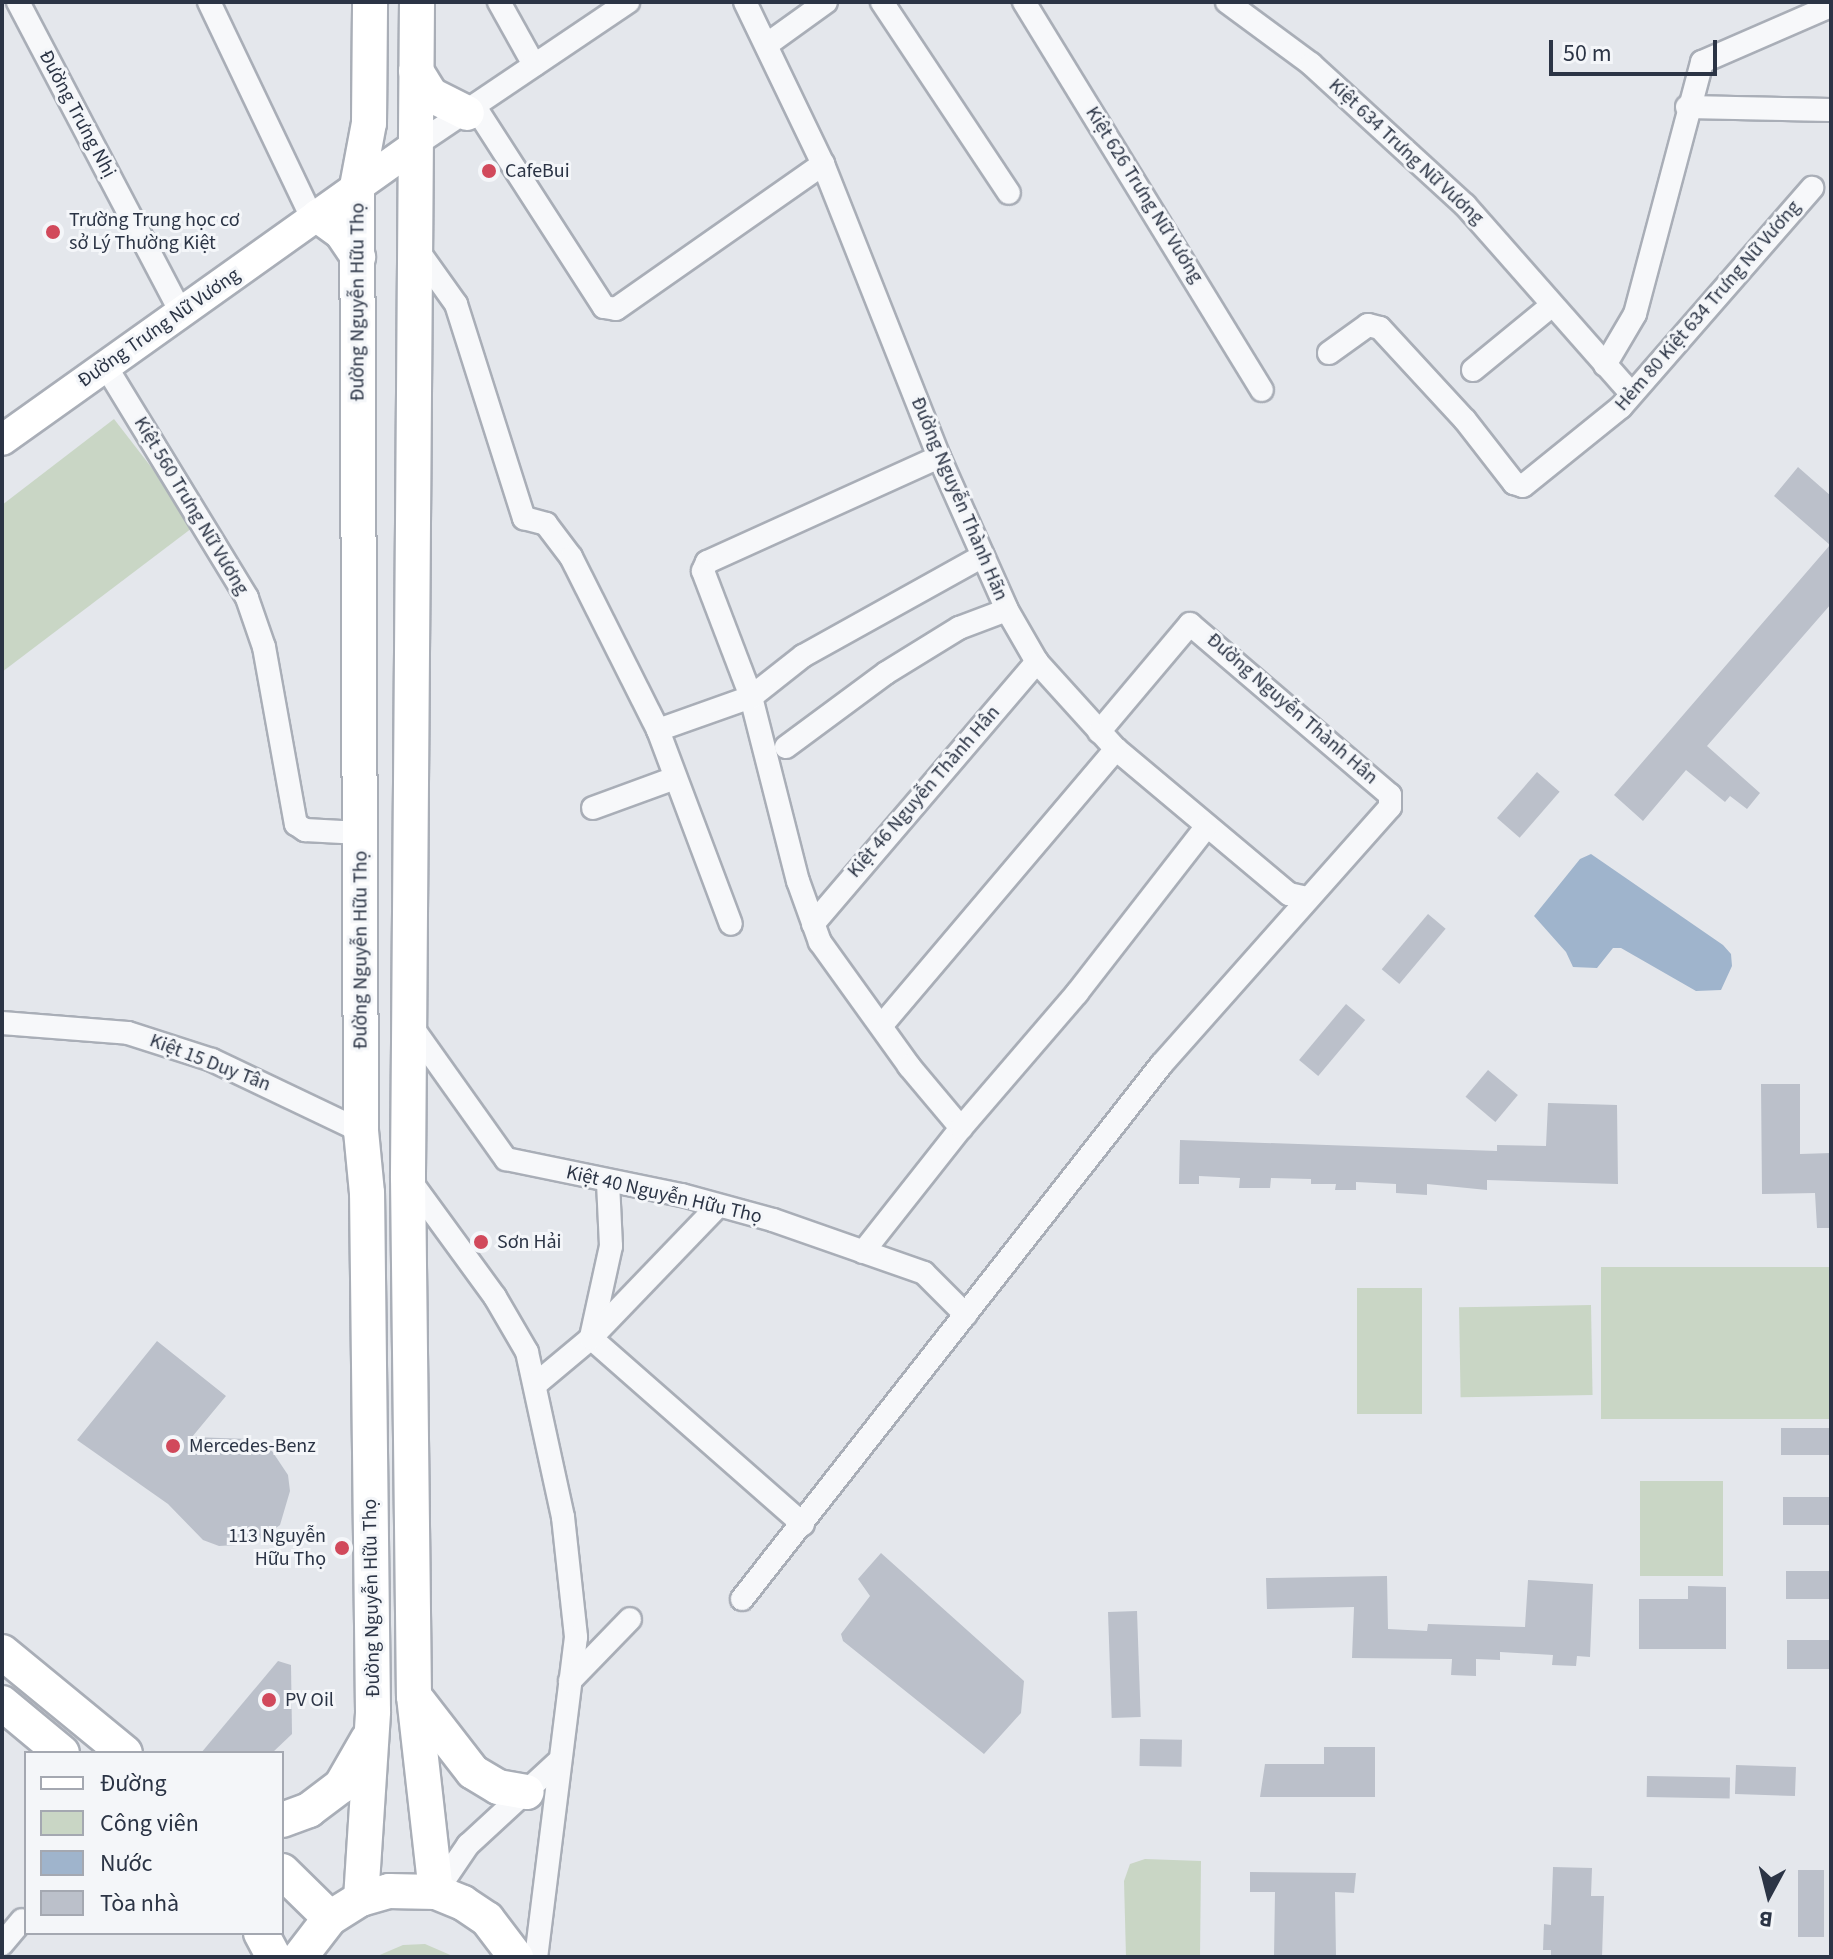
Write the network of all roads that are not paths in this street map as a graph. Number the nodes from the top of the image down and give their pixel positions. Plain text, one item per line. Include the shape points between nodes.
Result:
1 (18, 2) edge
2 (209, 2) edge
3 (370, 2) edge
4 (417, 2) edge
5 (499, 2) edge
6 (628, 2) edge
7 (745, 2) edge
8 (826, 2) edge
9 (882, 2) edge
10 (1024, 2) edge
11 (1227, 2) edge
12 (1831, 6) edge
13 (769, 43) junction
14 (534, 65) junction
15 (416, 71) junction
16 (1687, 107) junction
17 (471, 110) junction
18 (1831, 110) edge
19 (416, 145) junction
20 (823, 164) junction
21 (357, 187) junction
22 (1812, 188) dead end
23 (1009, 193) dead end
24 (316, 218) junction
25 (413, 244) junction
26 (358, 257) junction
27 (1551, 306) junction
28 (180, 311) junction
29 (1329, 353) dead end
30 (105, 365) junction
31 (1605, 365) junction
32 (1473, 370) dead end
33 (1262, 390) dead end
34 (1631, 393) junction
35 (2, 440) edge
36 (939, 457) junction
37 (983, 556) junction
38 (1007, 610) junction
39 (1037, 662) junction
40 (751, 697) junction
41 (658, 730) junction
42 (1099, 732) junction
43 (786, 747) dead end
44 (1116, 749) junction
45 (675, 778) junction
46 (593, 808) dead end
47 (1206, 827) junction
48 (360, 833) junction
49 (1306, 898) junction
50 (731, 924) dead end
51 (813, 924) junction
52 (407, 1021) junction
53 (2, 1023) edge
54 (882, 1025) junction
55 (961, 1128) junction
56 (361, 1131) junction
57 (408, 1178) junction
58 (608, 1182) junction
59 (717, 1207) junction
60 (863, 1252) junction
61 (966, 1315) junction
62 (591, 1338) junction
63 (536, 1384) junction
64 (803, 1524) junction
65 (742, 1599) dead end
66 (630, 1619) dead end
67 (2, 1652) edge
68 (570, 1681) junction
69 (414, 1696) junction
70 (2, 1703) edge
71 (373, 1711) junction
72 (60, 1751) edge
73 (123, 1751) edge
74 (558, 1762) junction
75 (527, 1792) junction
76 (284, 1819) edge
77 (284, 1873) edge
78 (436, 1892) junction
79 (361, 1899) junction
80 (330, 1918) junction
81 (22, 1920) dead end
82 (262, 1935) edge
83 (2, 1944) edge
84 (274, 1957) edge
85 (300, 1957) edge
86 (516, 1957) edge
87 (536, 1957) edge

1 - 28 street, Đường Trưng Nhị
2 - 24 street
3 - 21 main road, Đường Nguyễn Hữu Thọ via 369,123
4 - 15 main road, Đường Nguyễn Hữu Thọ
5 - 14 street
6 - 14 street, Đường Trưng Nữ Vương
7 - 13 street, Đường Nguyễn Thành Hãn
8 - 13 street
9 - 23 street
10 - 33 street, Kiệt 626 Trưng Nữ Vương
11 - 27 street, Kiệt 634 Trưng Nữ Vương via 1385,128 1471,210
12 - 16 street via 1711,55 1702,62
13 - 20 street, Đường Nguyễn Thành Hãn
14 - 17 street, Đường Trưng Nữ Vương
15 - 17 main road via 431,95
15 - 19 main road, Đường Nguyễn Hữu Thọ
16 - 18 street
16 - 31 street via 1635,314
17 - 19 street, Đường Trưng Nữ Vương
17 - 20 street via 604,307 616,309
19 - 21 main road, Đường Trưng Nữ Vương
19 - 25 main road, Đường Nguyễn Hữu Thọ
20 - 36 street, Đường Nguyễn Thành Hãn
21 - 24 main road, Đường Trưng Nữ Vương
21 - 26 main road, Đường Nguyễn Hữu Thọ
22 - 34 street, Hẻm 80 Kiệt 634 Trưng Nữ Vương
24 - 26 main road via 342,233
24 - 28 main road, Đường Trưng Nữ Vương
25 - 41 street via 456,304 524,518 546,524 571,557
25 - 52 main road, Đường Nguyễn Hữu Thọ
26 - 48 main road, Đường Nguyễn Hữu Thọ
27 - 31 street, Kiệt 634 Trưng Nữ Vương
27 - 32 street
28 - 30 main road, Đường Trưng Nữ Vương
29 - 34 street, Hẻm 80 Kiệt 634 Trưng Nữ Vương via 1368,325 1377,326 1465,420 1514,483 1523,486 1621,407
30 - 35 main road, Đường Trưng Nữ Vương
30 - 48 street, Kiệt 560 Trưng Nữ Vương via 247,598 264,647 296,824 305,830
31 - 34 street, Kiệt 634 Trưng Nữ Vương
36 - 37 street, Đường Nguyễn Thành Hãn
36 - 40 street via 707,562 703,571
37 - 38 street, Đường Nguyễn Thành Hãn
37 - 40 street via 803,656
38 - 39 street, Đường Nguyễn Thành Hãn
38 - 43 street via 935,643
39 - 42 street, Đường Nguyễn Thành Hãn
39 - 51 street, Kiệt 46 Nguyễn Thành Hân
40 - 41 street
40 - 51 street
41 - 45 street
42 - 44 street, Đường Nguyễn Thành Hãn
42 - 49 street, Đường Nguyễn Thành Hân via 1190,624 1390,795 1390,807
44 - 47 street, Đường Nguyễn Thành Hãn
44 - 54 street
45 - 46 street
45 - 50 street
47 - 49 street, Đường Nguyễn Thành Hãn via 1289,894
47 - 55 street via 1077,993
48 - 56 main road, Đường Nguyễn Hữu Thọ
49 - 61 street via 1161,1065
51 - 54 street via 820,942
52 - 57 main road, Đường Nguyễn Hữu Thọ
52 - 58 street, Kiệt 40 Nguyễn Hữu Thọ via 506,1159
53 - 56 street, Kiệt 15 Duy Tân via 128,1033 212,1060
54 - 55 street
55 - 60 street
56 - 71 main road, Đường Nguyễn Hữu Thọ via 367,1193
57 - 63 street via 495,1297 527,1352
57 - 69 main road, Đường Nguyễn Hữu Thọ
58 - 59 street, Kiệt 40 Nguyễn Hữu Thọ
58 - 62 street via 611,1246
59 - 60 street, Kiệt 40 Nguyễn Hữu Thọ via 773,1220
59 - 62 street
60 - 61 street, Kiệt 40 Nguyễn Hữu Thọ via 924,1273
61 - 64 street
62 - 63 street
62 - 64 street
63 - 68 street via 571,1566 576,1637
64 - 65 street
66 - 68 street
67 - 73 main road
68 - 74 street
69 - 75 main road via 473,1772 498,1787
69 - 78 main road, Đường Nguyễn Hữu Thọ
70 - 72 main road
71 - 76 main road via 363,1753 341,1786 309,1810
71 - 79 main road, Đường Nguyễn Hữu Thọ
74 - 75 street
74 - 87 street via 559,1799
75 - 78 street via 468,1845
77 - 80 main road
78 - 79 main road via 389,1891
78 - 86 main road via 487,1919
79 - 80 main road
80 - 85 main road
81 - 83 street
82 - 84 main road

